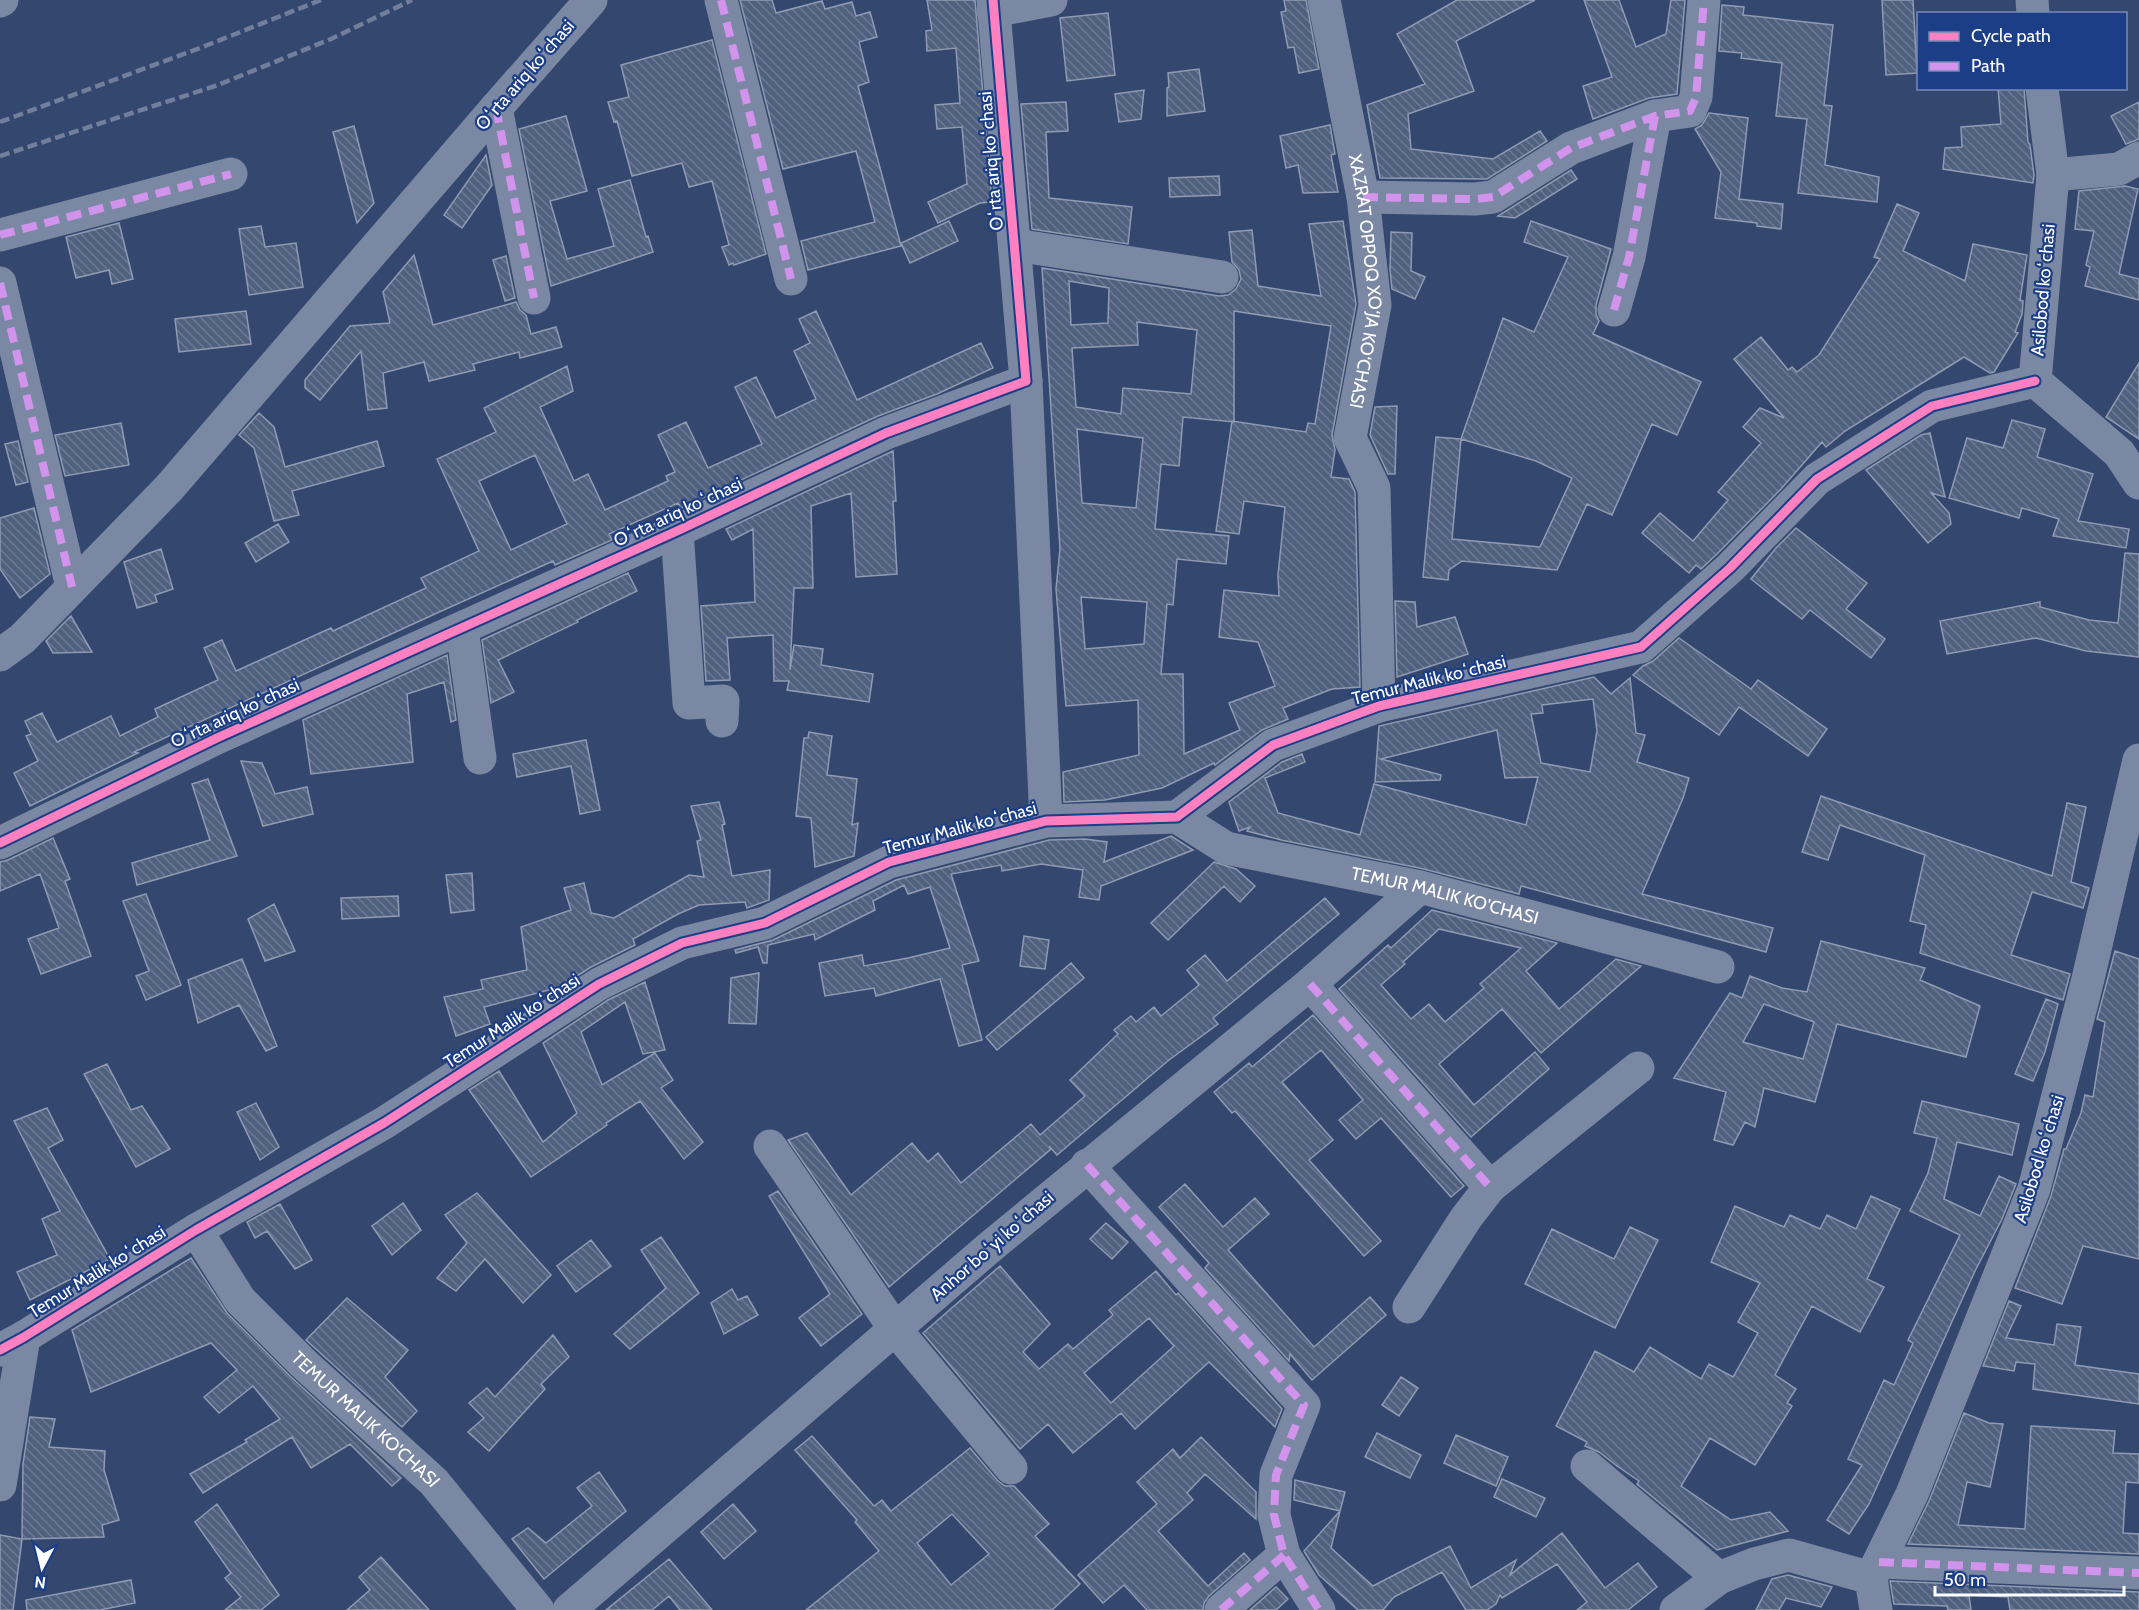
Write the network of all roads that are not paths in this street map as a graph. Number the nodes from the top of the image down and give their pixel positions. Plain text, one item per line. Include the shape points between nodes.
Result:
1 (591, 0) edge
2 (721, 0) edge
3 (1052, 0) edge
4 (1324, 0) edge
5 (1704, 0) edge
6 (993, 5) edge
7 (2042, 90) edge
8 (496, 108) junction
9 (1655, 116) junction
10 (2139, 158) edge
11 (231, 174) dead end
12 (2053, 176) junction
13 (1363, 197) junction
14 (0, 235) edge
15 (1015, 245) junction
16 (1222, 277) dead end
17 (790, 279) dead end
18 (0, 283) edge
19 (534, 298) dead end
20 (1614, 310) dead end
21 (1026, 381) junction
22 (2035, 381) junction
23 (2139, 483) edge
24 (676, 531) junction
25 (72, 587) junction
26 (462, 629) junction
27 (0, 655) edge
28 (1379, 706) junction
29 (722, 721) dead end
30 (480, 758) dead end
31 (2139, 760) edge
32 (1177, 818) junction
33 (1046, 821) junction
34 (0, 843) edge
35 (1420, 887) junction
36 (1718, 967) dead end
37 (1310, 984) junction
38 (1638, 1068) dead end
39 (770, 1146) dead end
40 (1087, 1165) junction
41 (1490, 1187) junction
42 (196, 1230) junction
43 (1409, 1306) dead end
44 (895, 1329) junction
45 (12, 1343) edge
46 (1587, 1466) dead end
47 (1011, 1468) dead end
48 (0, 1485) edge
49 (1284, 1555) junction
50 (1875, 1570) junction
51 (2139, 1574) edge
52 (1719, 1578) junction
53 (538, 1610) edge
54 (569, 1610) edge
55 (1221, 1610) edge
56 (1319, 1610) edge
57 (1676, 1610) edge
58 (1876, 1610) edge

1 - 8 street, Oʻrta ariq koʻchasi
2 - 17 street
3 - 6 street
4 - 13 street, XAZRAT OPPOQ XO‘JA KO‘CHASI
5 - 9 street via 1696,97 1690,111
6 - 15 street, Oʻrta ariq koʻchasi
7 - 12 street, Asilobod koʻchasi
8 - 19 street
8 - 25 street, Oʻrta ariq koʻchasi via 169,488
9 - 13 street via 1571,148 1493,196
9 - 20 street via 1629,257
10 - 12 street via 2119,169
11 - 14 street
12 - 22 street, Asilobod koʻchasi
13 - 28 street, XAZRAT OPPOQ XO‘JA KO‘CHASI via 1375,305 1350,438 1374,488
15 - 16 street
15 - 21 street, Oʻrta ariq koʻchasi
18 - 25 street
21 - 24 street, Oʻrta ariq koʻchasi via 886,433
21 - 33 street
22 - 23 street, Asilobod koʻchasi via 2119,453
22 - 28 street, Temur Malik koʻchasi via 1932,406 1817,479 1730,568 1641,647
24 - 26 street, Oʻrta ariq koʻchasi
24 - 29 street via 689,703 723,701
25 - 27 street, Oʻrta ariq koʻchasi via 22,639
26 - 30 street
26 - 34 street, Oʻrta ariq koʻchasi via 219,736
28 - 32 street, Temur Malik koʻchasi via 1273,745
31 - 50 street, Asilobod koʻchasi via 2034,1189 1912,1494
32 - 33 street, Temur Malik koʻchasi
32 - 35 street, TEMUR MALIK KO'CHASI via 1226,848
33 - 42 street, Temur Malik koʻchasi via 889,862 765,923 682,943 599,984 384,1123
35 - 36 street, TEMUR MALIK KO'CHASI
35 - 37 street, Anhor boʻyi koʻchasi
37 - 40 street, Anhor boʻyi koʻchasi
37 - 41 street
38 - 41 street
39 - 44 street
40 - 44 street, Anhor boʻyi koʻchasi
40 - 49 street via 1304,1405 1276,1475 1274,1515
41 - 43 street
42 - 45 street, Temur Malik koʻchasi
42 - 53 street, TEMUR MALIK KO'CHASI via 240,1299 304,1364 434,1482
44 - 47 street
44 - 54 street, Anhor boʻyi koʻchasi
45 - 48 street
46 - 52 street
49 - 55 street
49 - 56 street
50 - 51 street
50 - 52 street via 1789,1555
50 - 58 street
52 - 57 street

